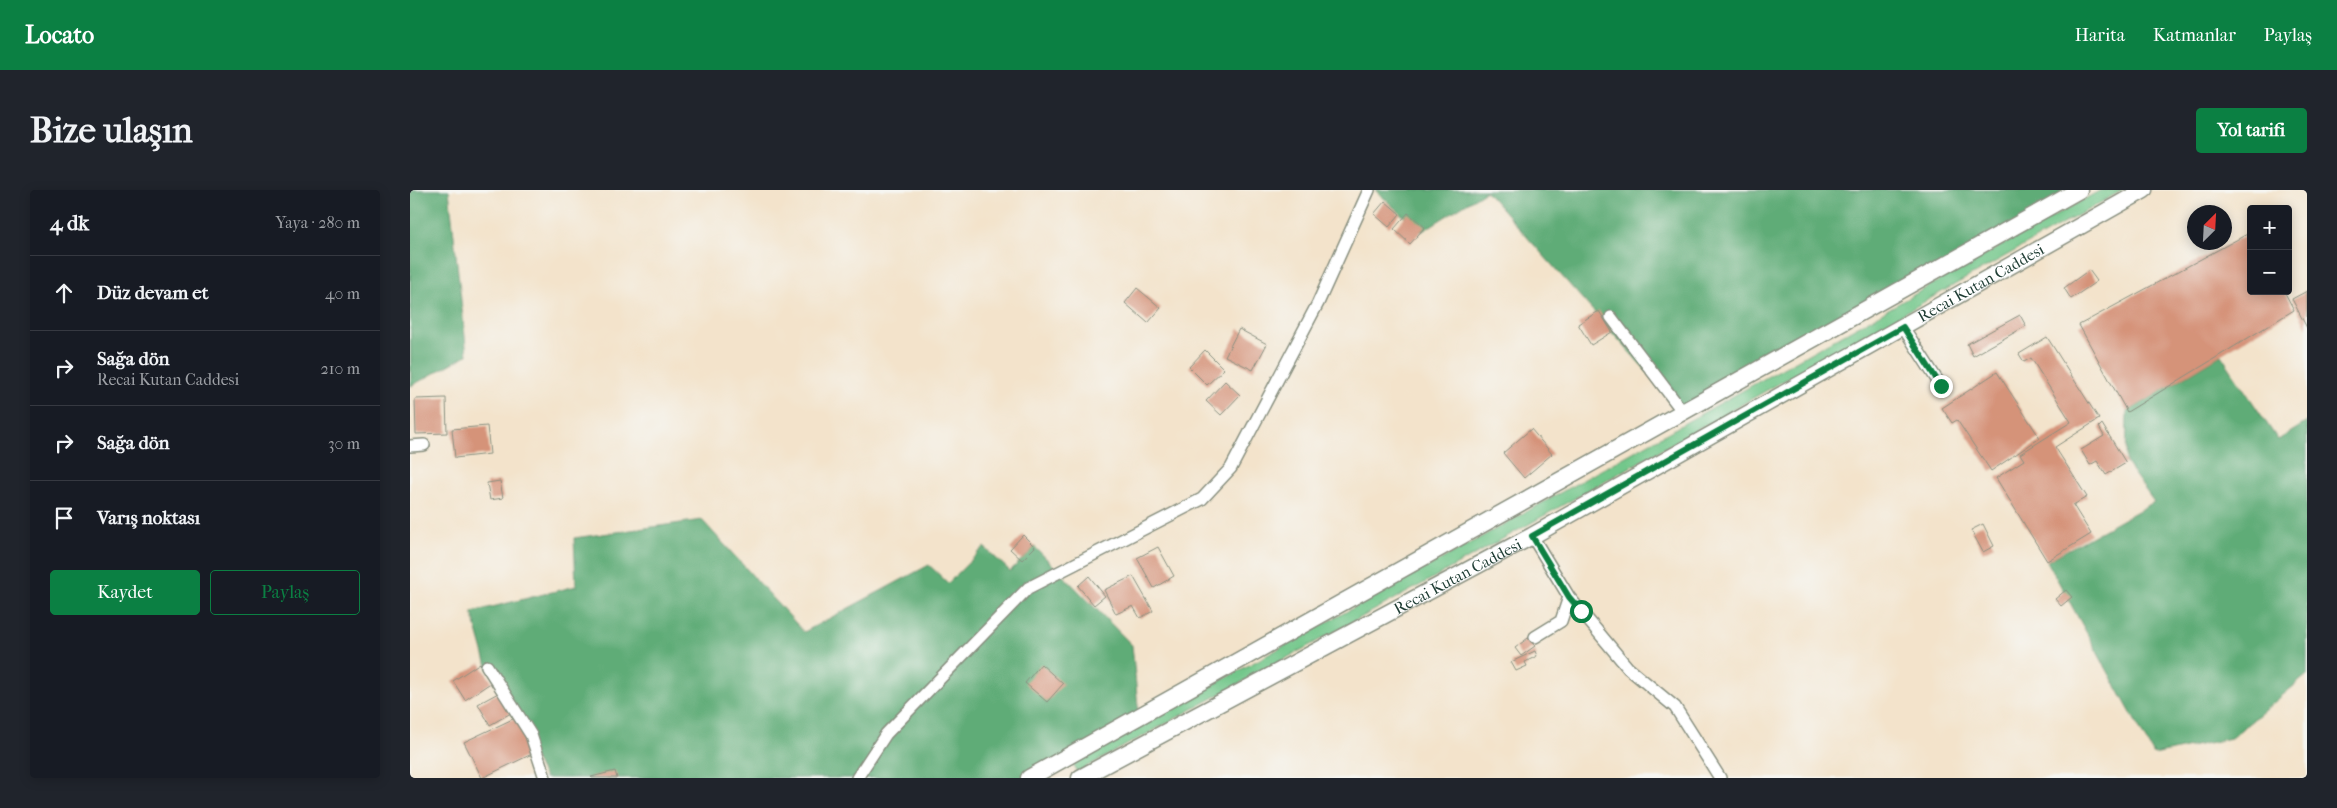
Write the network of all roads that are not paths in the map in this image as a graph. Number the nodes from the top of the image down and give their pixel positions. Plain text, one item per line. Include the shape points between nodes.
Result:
1 (1369, 190) edge
2 (2079, 190) edge
3 (2144, 190) edge
4 (1611, 317) dead end
5 (1903, 327) junction
6 (1941, 386) dead end
7 (1683, 412) junction
8 (410, 446) edge
9 (424, 446) dead end
10 (1532, 536) junction
11 (1569, 597) junction
12 (1536, 637) dead end
13 (487, 666) dead end
14 (545, 778) edge
15 (857, 778) edge
16 (1029, 778) edge
17 (1080, 778) edge
18 (1720, 778) edge

1 - 15 street via 1318,303 1231,468 1202,498 1028,588 886,734
2 - 7 main road, Recai Kutan Caddesi
3 - 5 main road, Recai Kutan Caddesi
4 - 7 street
5 - 6 street
5 - 10 main road, Recai Kutan Caddesi
7 - 16 main road, Recai Kutan Caddesi
8 - 9 street
10 - 11 street
10 - 17 main road, Recai Kutan Caddesi
11 - 12 street via 1561,622
11 - 18 street via 1628,668 1675,707
13 - 14 street via 531,734

